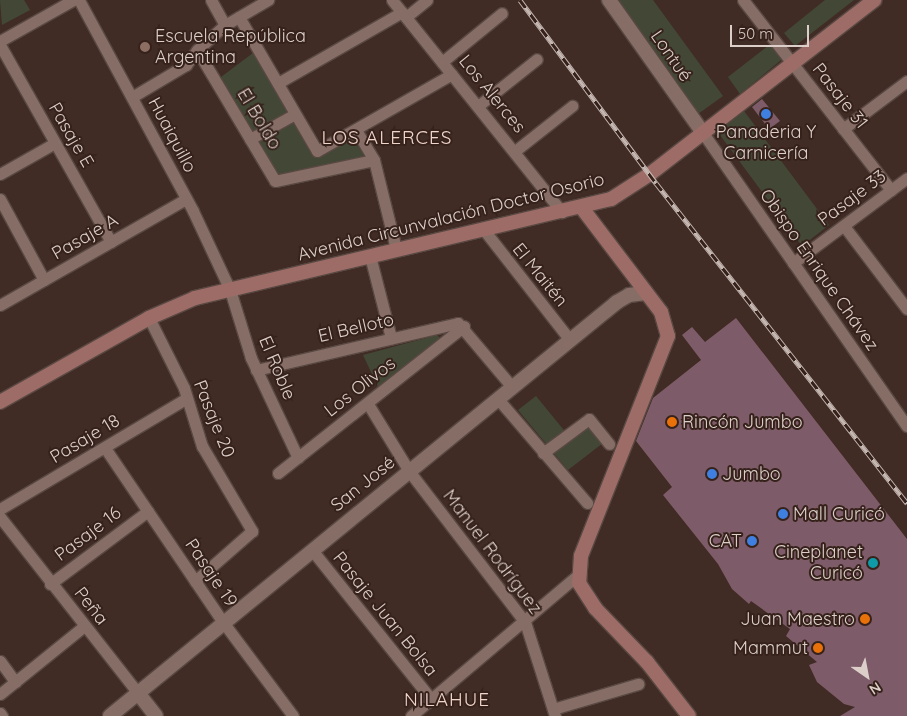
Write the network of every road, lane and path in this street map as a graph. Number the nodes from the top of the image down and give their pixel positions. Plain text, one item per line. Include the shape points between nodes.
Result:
1 (73, 0) edge
2 (79, 0) edge
3 (211, 0) edge
4 (268, 0) edge
5 (392, 0) edge
6 (427, 0) edge
7 (609, 0) edge
8 (743, 0) edge
9 (874, 0) edge
10 (502, 14) dead end
11 (404, 15) junction
12 (240, 17) junction
13 (225, 25) junction
14 (0, 41) edge
15 (0, 45) edge
16 (197, 50) junction
17 (536, 59) dead end
18 (442, 62) junction
19 (793, 64) junction
20 (452, 74) junction
21 (907, 80) edge
22 (278, 83) junction
23 (132, 97) junction
24 (478, 106) junction
25 (572, 106) dead end
26 (295, 114) junction
27 (844, 129) junction
28 (356, 130) junction
29 (703, 133) junction
30 (250, 139) junction
31 (56, 143) junction
32 (515, 151) junction
33 (374, 160) junction
34 (0, 174) edge
35 (906, 182) edge
36 (891, 190) junction
37 (0, 199) edge
38 (186, 199) junction
39 (611, 200) junction
40 (582, 208) junction
41 (562, 212) junction
42 (844, 226) junction
43 (484, 230) junction
44 (608, 238) junction
45 (111, 242) junction
46 (396, 249) junction
47 (370, 256) junction
48 (793, 263) junction
49 (44, 280) junction
50 (230, 290) junction
51 (646, 293) junction
52 (0, 305) edge
53 (907, 309) edge
54 (149, 318) junction
55 (464, 326) junction
56 (391, 338) junction
57 (570, 340) junction
58 (256, 370) junction
59 (512, 387) junction
60 (186, 398) junction
61 (498, 399) junction
62 (0, 402) edge
63 (368, 404) junction
64 (907, 426) edge
65 (608, 444) dead end
66 (105, 448) junction
67 (543, 452) junction
68 (298, 458) junction
69 (409, 471) junction
70 (278, 474) dead end
71 (587, 503) dead end
72 (0, 509) edge
73 (148, 512) junction
74 (0, 517) edge
75 (312, 550) junction
76 (578, 575) junction
77 (195, 581) junction
78 (50, 584) junction
79 (223, 622) junction
80 (525, 622) junction
81 (83, 627) junction
82 (0, 661) edge
83 (15, 682) junction
84 (638, 684) dead end
85 (138, 693) junction
86 (0, 694) edge
87 (431, 699) junction
88 (554, 713) edge
89 (110, 716) edge
90 (156, 716) edge
91 (293, 716) edge
92 (411, 716) edge
93 (689, 716) edge

1 - 14 street
2 - 23 street, Huaiquillo
3 - 13 street
4 - 12 street
5 - 11 street, Los Alerces
6 - 11 street
7 - 29 street, Lontué
8 - 19 street, Pasaje 31
9 - 19 main road, Avenida Circunvalación Doctor Osorio
10 - 18 street
11 - 18 street, Los Alerces
11 - 22 street
12 - 13 street
12 - 22 street
13 - 16 street
15 - 31 street, Pasaje E
16 - 23 street via 186,65
16 - 30 street, El Boldo
17 - 24 street
18 - 20 street, Los Alerces
19 - 27 street, Pasaje 31
19 - 29 main road, Avenida Circunvalación Doctor Osorio
20 - 24 street, Los Alerces
20 - 28 street
21 - 27 street
22 - 26 street
23 - 38 street, Huaiquillo
24 - 32 street, Los Alerces
25 - 32 street
26 - 28 street via 317,151
26 - 30 street
27 - 36 street, Pasaje 31
28 - 33 street
29 - 39 main road, Avenida Circunvalación Doctor Osorio
29 - 48 street, Obispo Enrique Chávez
30 - 33 street, El Boldo via 275,181
31 - 34 street
31 - 45 street, Pasaje E
32 - 41 street, Los Alerces
33 - 46 street
35 - 36 street, Pasaje 33
36 - 42 street, Pasaje 33
37 - 49 street
38 - 45 street, Pasaje A
38 - 50 street, Huaiquillo
39 - 40 main road, Avenida Circunvalación Doctor Osorio
39 - 44 main road via 603,216
40 - 41 main road, Avenida Circunvalación Doctor Osorio
40 - 44 main road
41 - 43 main road, Avenida Circunvalación Doctor Osorio
42 - 48 street, Pasaje 33
42 - 53 street
43 - 46 main road, Avenida Circunvalación Doctor Osorio
43 - 57 street, El Maitén
44 - 51 main road
45 - 49 street, Pasaje A
46 - 47 main road, Avenida Circunvalación Doctor Osorio
47 - 50 main road, Avenida Circunvalación Doctor Osorio
47 - 56 street
48 - 64 street, Obispo Enrique Chávez
49 - 52 street, Pasaje A
50 - 54 main road, Avenida Circunvalación Doctor Osorio via 182,303
50 - 58 street, El Roble
51 - 57 street, San José via 629,295 617,302
51 - 76 main road via 665,319 667,342 581,556
54 - 60 street, Pasaje 20
54 - 62 main road, Avenida Circunvalación Doctor Osorio
55 - 56 street, El Belloto via 458,323
55 - 59 street
55 - 63 street, Los Olivos
56 - 58 street, El Belloto
57 - 59 street, San José
58 - 68 street, El Roble
59 - 61 street, San José
60 - 66 street, Pasaje 18
60 - 77 street, Pasaje 20 via 207,455 252,531
61 - 67 street
61 - 69 street, San José
63 - 68 street, Los Olivos
63 - 69 street, Manuel Rodríguez
65 - 67 street via 589,419
66 - 72 street, Pasaje 18
66 - 73 street, Pasaje 19
67 - 71 street
68 - 70 street, Los Olivos
69 - 75 street, San José
69 - 80 street, Manuel Rodríguez
73 - 77 street, Pasaje 19
73 - 78 street, Pasaje 16
74 - 78 street, Peña
75 - 79 street, San José
75 - 87 street, Pasaje Juan Bolsa
76 - 80 street
76 - 93 main road via 583,591 595,608 635,649
77 - 79 street, Pasaje 19
78 - 81 street, Peña
79 - 85 street, San José
79 - 91 street, Pasaje 19
80 - 87 street
80 - 88 street, Manuel Rodríguez
81 - 83 street
81 - 85 street, Peña
82 - 83 street
83 - 86 street
84 - 88 street
85 - 89 street, San José
85 - 90 street, Peña
87 - 92 street

